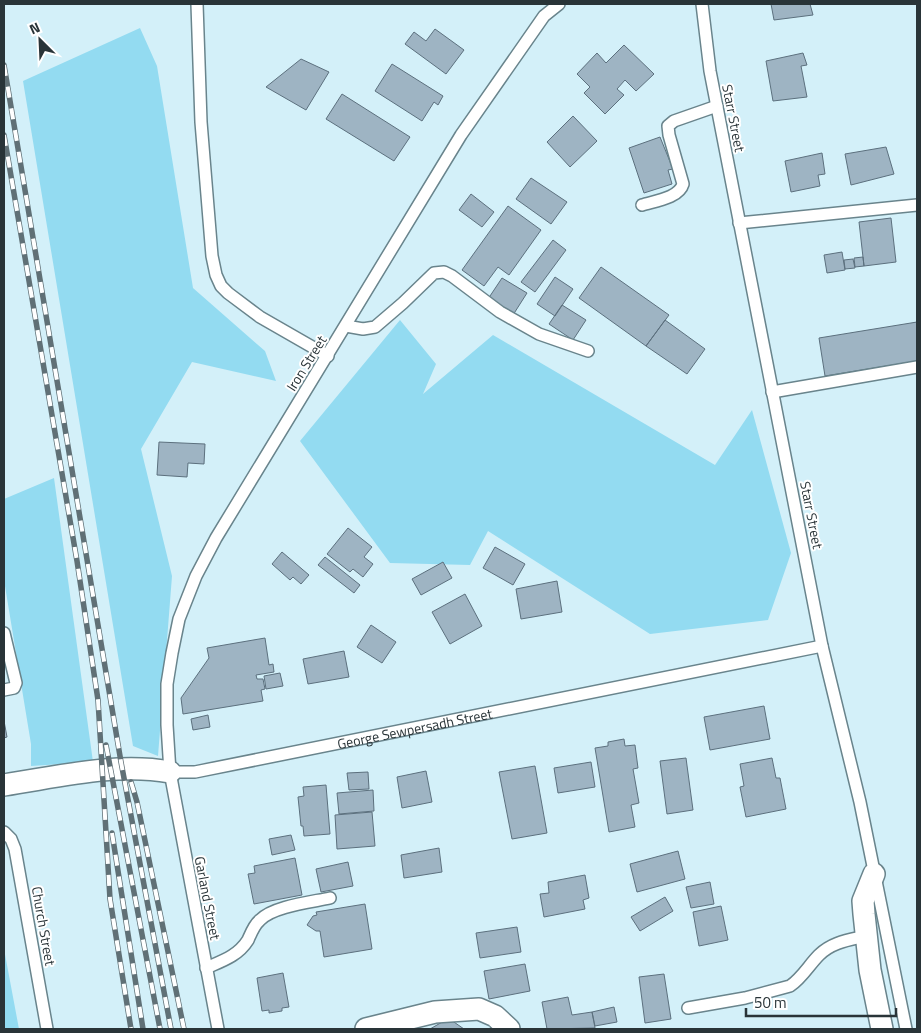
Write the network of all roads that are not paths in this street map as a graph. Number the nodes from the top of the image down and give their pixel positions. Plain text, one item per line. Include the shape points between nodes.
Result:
1 (197, 4) edge
2 (559, 4) edge
3 (700, 5) edge
4 (717, 106) junction
5 (917, 204) edge
6 (642, 205) dead end
7 (739, 222) junction
8 (346, 326) junction
9 (588, 351) dead end
10 (328, 356) junction
11 (917, 367) edge
12 (772, 392) junction
13 (4, 633) edge
14 (822, 646) junction
15 (4, 690) edge
16 (170, 772) junction
17 (4, 785) edge
18 (4, 832) edge
19 (874, 874) junction
20 (330, 898) dead end
21 (866, 936) junction
22 (206, 968) junction
23 (688, 1008) dead end
24 (47, 1029) edge
25 (218, 1029) edge
26 (366, 1029) edge
27 (509, 1029) edge
28 (882, 1029) edge
29 (906, 1029) edge

1 - 10 lane via 201,122 216,275 228,293
2 - 8 lane, Iron Street via 544,16 461,135
3 - 4 lane, Starr Street
4 - 6 lane via 668,126 683,184 674,195
4 - 7 lane, Starr Street
5 - 7 lane
7 - 12 lane, Starr Street
8 - 9 lane via 362,329 379,324 431,275 444,272 500,312 539,334
8 - 10 lane, Iron Street
10 - 16 lane, Iron Street via 216,538 179,619 167,684
11 - 12 lane
12 - 14 lane, Starr Street
13 - 15 lane via 16,683 14,688
14 - 16 lane, George Sewpersadh Street via 195,772
14 - 19 lane, Starr Street
16 - 17 street, George Sewpersadh Street via 119,768
16 - 22 lane, Garland Street
18 - 24 lane, Church Street via 15,849
19 - 21 street via 863,901
19 - 29 lane, Starr Street
20 - 22 lane via 260,919 238,952
21 - 23 lane via 827,948 790,986
21 - 28 street
22 - 25 lane, Garland Street
26 - 27 street via 435,1012 479,1009 495,1016

